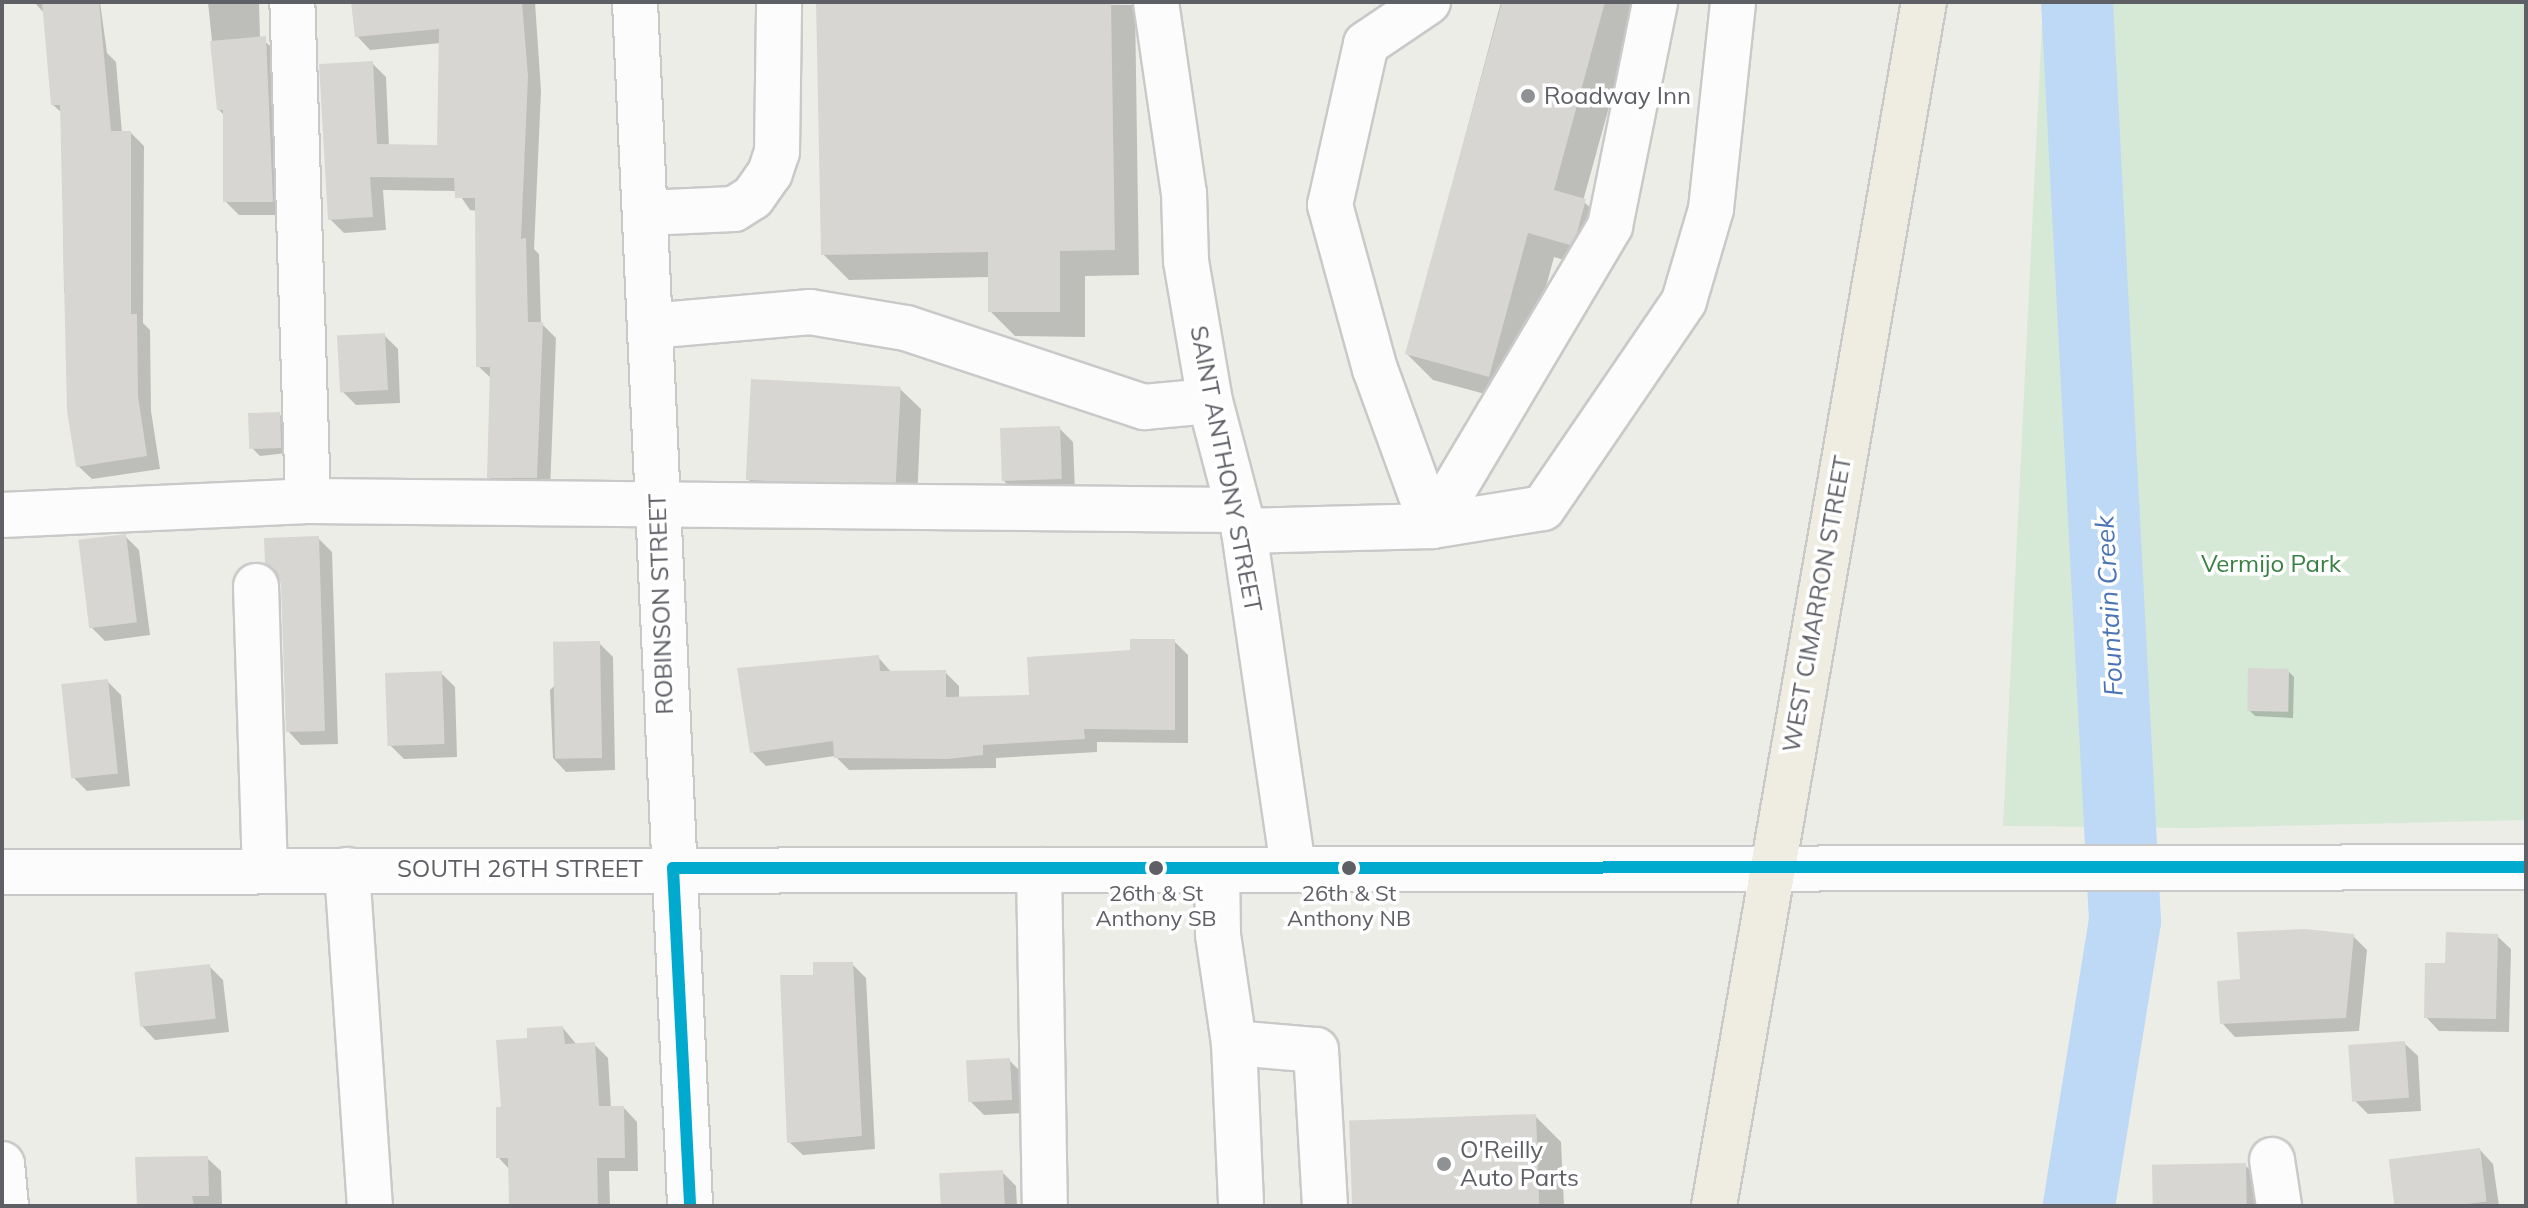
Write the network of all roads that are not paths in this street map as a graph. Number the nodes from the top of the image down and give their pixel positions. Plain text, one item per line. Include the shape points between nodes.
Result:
1 (292, 2) edge
2 (635, 2) edge
3 (779, 2) edge
4 (1156, 2) edge
5 (1428, 2) edge
6 (1655, 2) edge
7 (1733, 2) edge
8 (1924, 2) edge
9 (645, 213) junction
10 (650, 326) junction
11 (1210, 401) junction
12 (308, 501) junction
13 (658, 504) junction
14 (2, 515) edge
15 (1240, 520) junction
16 (1432, 526) junction
17 (256, 586) dead end
18 (2526, 867) edge
19 (673, 868) junction
20 (1293, 868) junction
21 (1775, 869) junction
22 (265, 870) junction
23 (347, 870) junction
24 (1039, 870) junction
25 (1217, 870) junction
26 (2, 872) edge
27 (1234, 1043) junction
28 (2272, 1160) dead end
29 (2, 1164) edge
30 (6, 1206) edge
31 (370, 1206) edge
32 (690, 1206) edge
33 (1045, 1206) edge
34 (1241, 1206) edge
35 (1325, 1206) edge
36 (1714, 1206) edge
37 (2279, 1206) edge

1 - 12 street
2 - 9 street, ROBINSON STREET
3 - 9 street via 777,152 770,173 753,197 734,209
4 - 11 street, SAINT ANTHONY STREET via 1184,193 1186,261
5 - 16 street via 1366,44 1330,205 1375,369
6 - 16 street via 1610,226
7 - 16 street via 1711,209 1684,301 1543,508
8 - 21 highway, WEST CIMARRON STREET via 1786,776
9 - 10 street, ROBINSON STREET
10 - 11 street via 810,312 906,328 1144,407
10 - 13 street, ROBINSON STREET
11 - 15 street, SAINT ANTHONY STREET
12 - 13 street
12 - 14 street
13 - 15 street
13 - 19 street, ROBINSON STREET
15 - 16 street
15 - 20 street, SAINT ANTHONY STREET
17 - 22 street
18 - 21 street, SOUTH 26TH STREET
19 - 23 street, SOUTH 26TH STREET
19 - 24 street, SOUTH 26TH STREET
19 - 32 street, ROBINSON STREET
20 - 21 street, SOUTH 26TH STREET
20 - 25 street, SOUTH 26TH STREET
21 - 36 highway, WEST CIMARRON STREET
22 - 23 street, SOUTH 26TH STREET
22 - 26 street, SOUTH 26TH STREET
23 - 31 street
24 - 25 street, SOUTH 26TH STREET
24 - 33 street
25 - 27 street via 1218,935
27 - 34 street
27 - 35 street via 1316,1050
28 - 37 street
29 - 30 street

